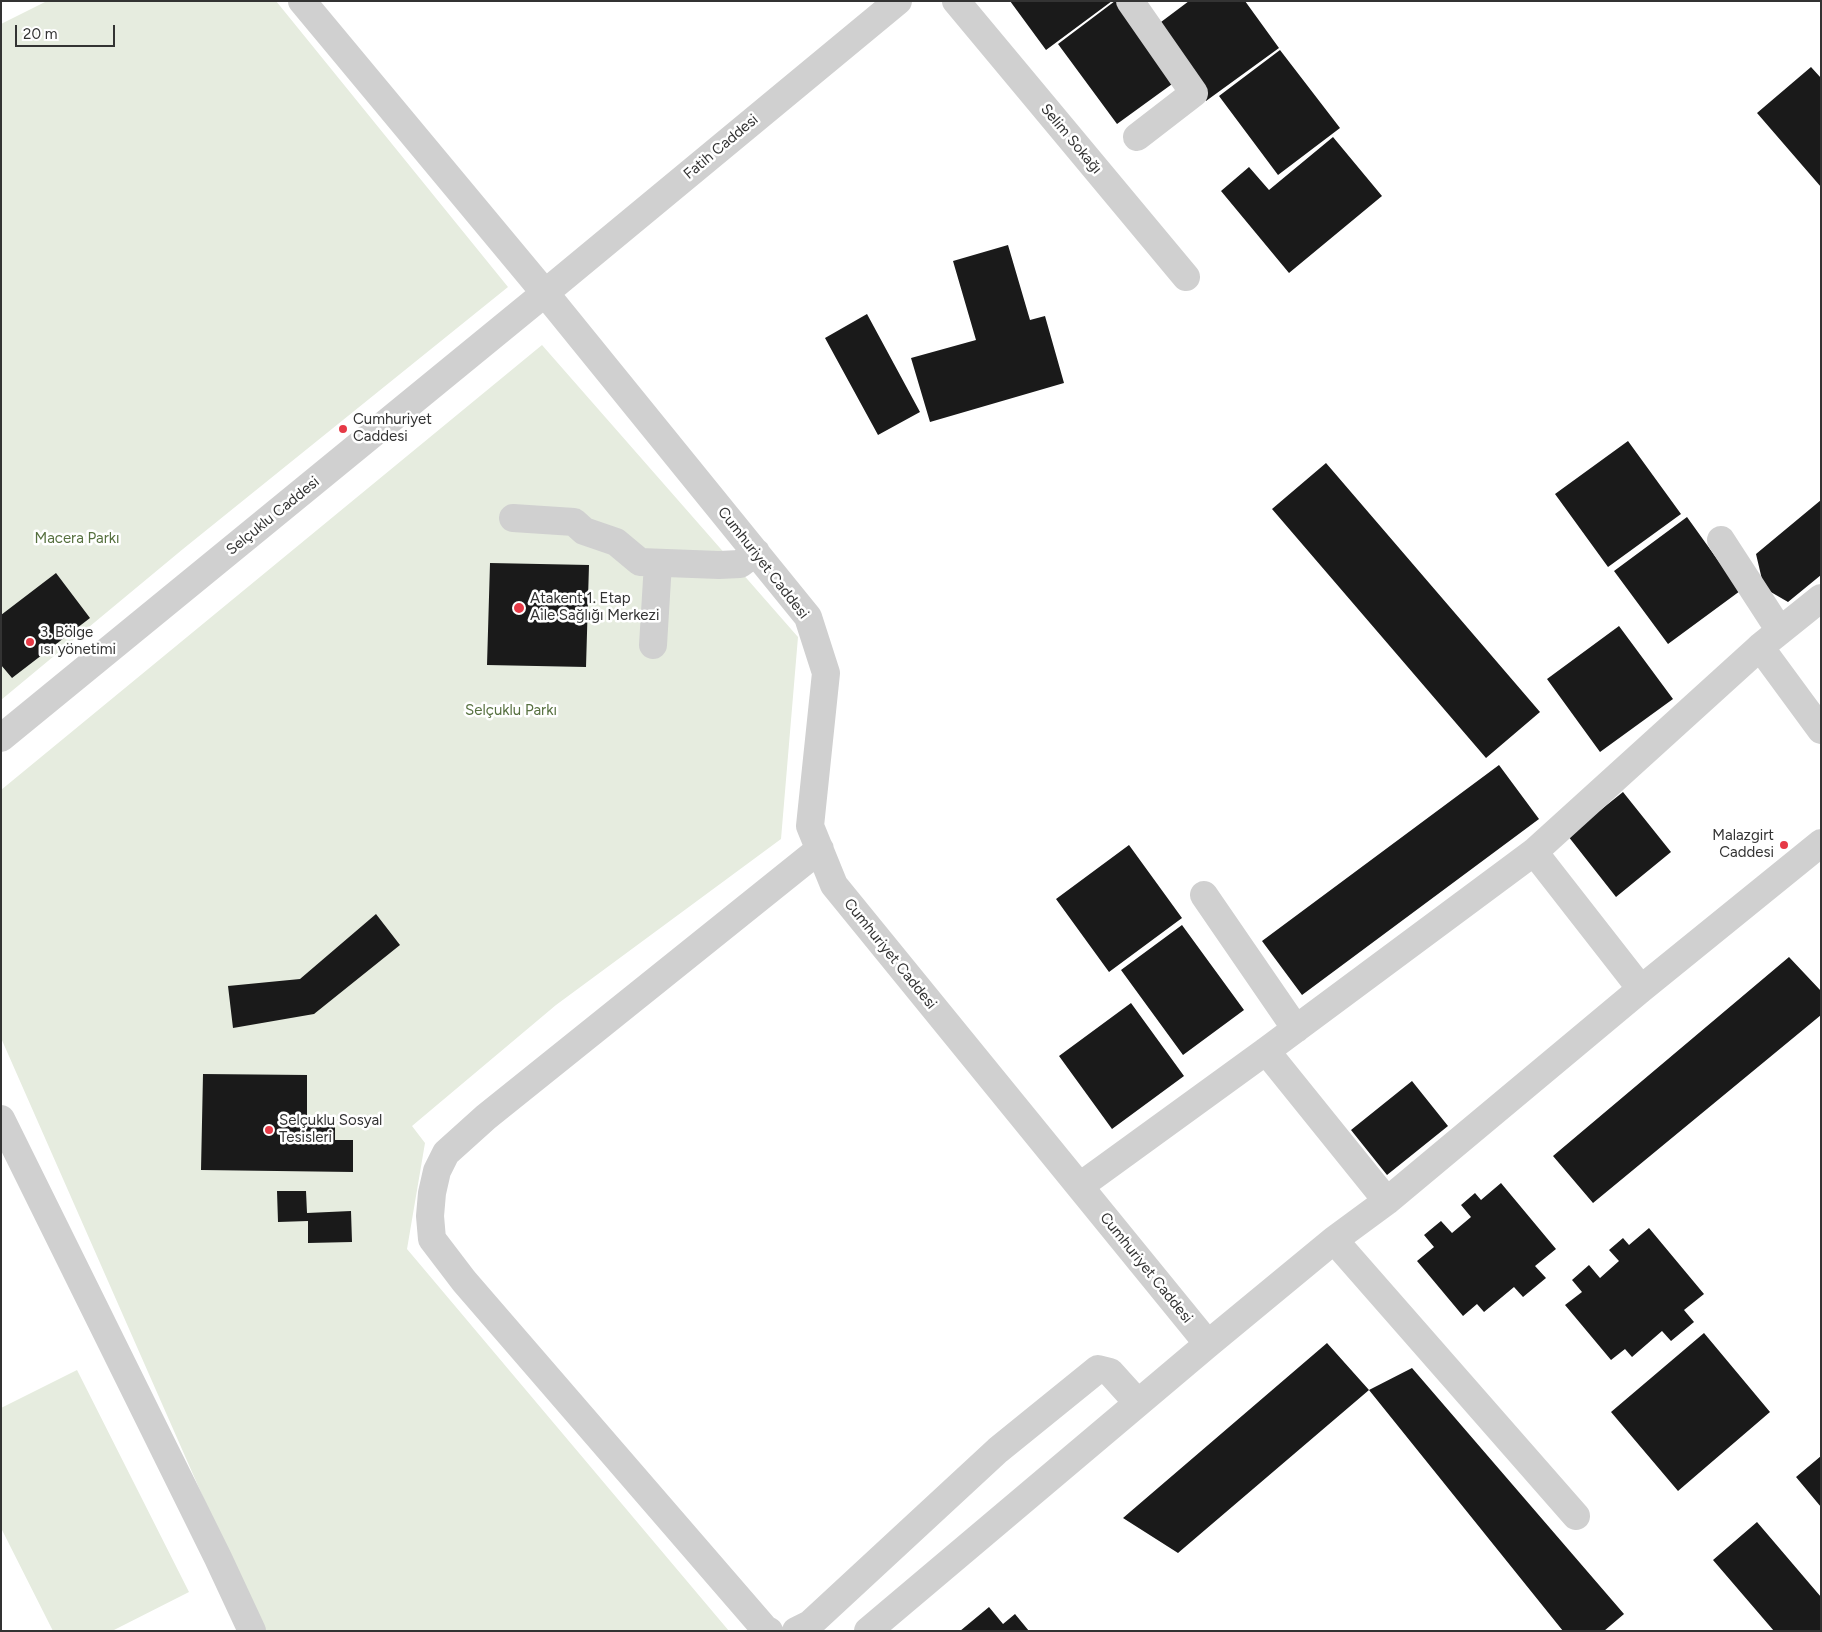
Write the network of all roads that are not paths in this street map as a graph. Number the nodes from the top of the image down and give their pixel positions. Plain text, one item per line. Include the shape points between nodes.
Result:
1 (302, 1) edge
2 (898, 1) edge
3 (956, 1) edge
4 (1130, 1) edge
5 (1137, 137) dead end
6 (1186, 277) dead end
7 (545, 294) junction
8 (513, 518) dead end
9 (1720, 540) dead end
10 (756, 552) junction
11 (658, 563) junction
12 (1821, 598) edge
13 (1770, 639) junction
14 (653, 645) dead end
15 (1821, 730) edge
16 (1, 738) edge
17 (1821, 842) edge
18 (820, 849) junction
19 (1534, 852) junction
20 (1204, 896) dead end
21 (1641, 990) junction
22 (1296, 1028) junction
23 (1266, 1052) junction
24 (1, 1120) edge
25 (1080, 1186) junction
26 (1387, 1201) junction
27 (1334, 1240) junction
28 (1208, 1344) junction
29 (1138, 1403) junction
30 (1576, 1516) dead end
31 (252, 1631) edge
32 (769, 1631) edge
33 (796, 1631) edge
34 (868, 1631) edge

1 - 7 street, Cumhuriyet Caddesi
2 - 7 street, Fatih Caddesi
3 - 6 street, Selim Sokağı
4 - 5 street via 1194,93
7 - 10 street, Cumhuriyet Caddesi
7 - 16 street, Selçuklu Caddesi
8 - 11 street via 574,522 584,531 616,542 640,562
9 - 13 street
10 - 11 street via 740,564
10 - 18 street, Cumhuriyet Caddesi via 808,617 826,673 810,826
11 - 14 street
12 - 13 street
13 - 15 street
13 - 19 street
17 - 21 street
18 - 25 street, Cumhuriyet Caddesi via 834,885
18 - 32 street via 493,1111 446,1153 437,1171 430,1216 432,1239 464,1281
19 - 21 street
19 - 22 street
20 - 22 street
21 - 26 street
22 - 23 street
23 - 25 street
23 - 26 street
24 - 31 street
25 - 28 street, Cumhuriyet Caddesi
26 - 27 street
27 - 28 street
27 - 30 street
28 - 29 street
29 - 33 street via 1110,1372 1098,1369 998,1450 810,1624
29 - 34 street

